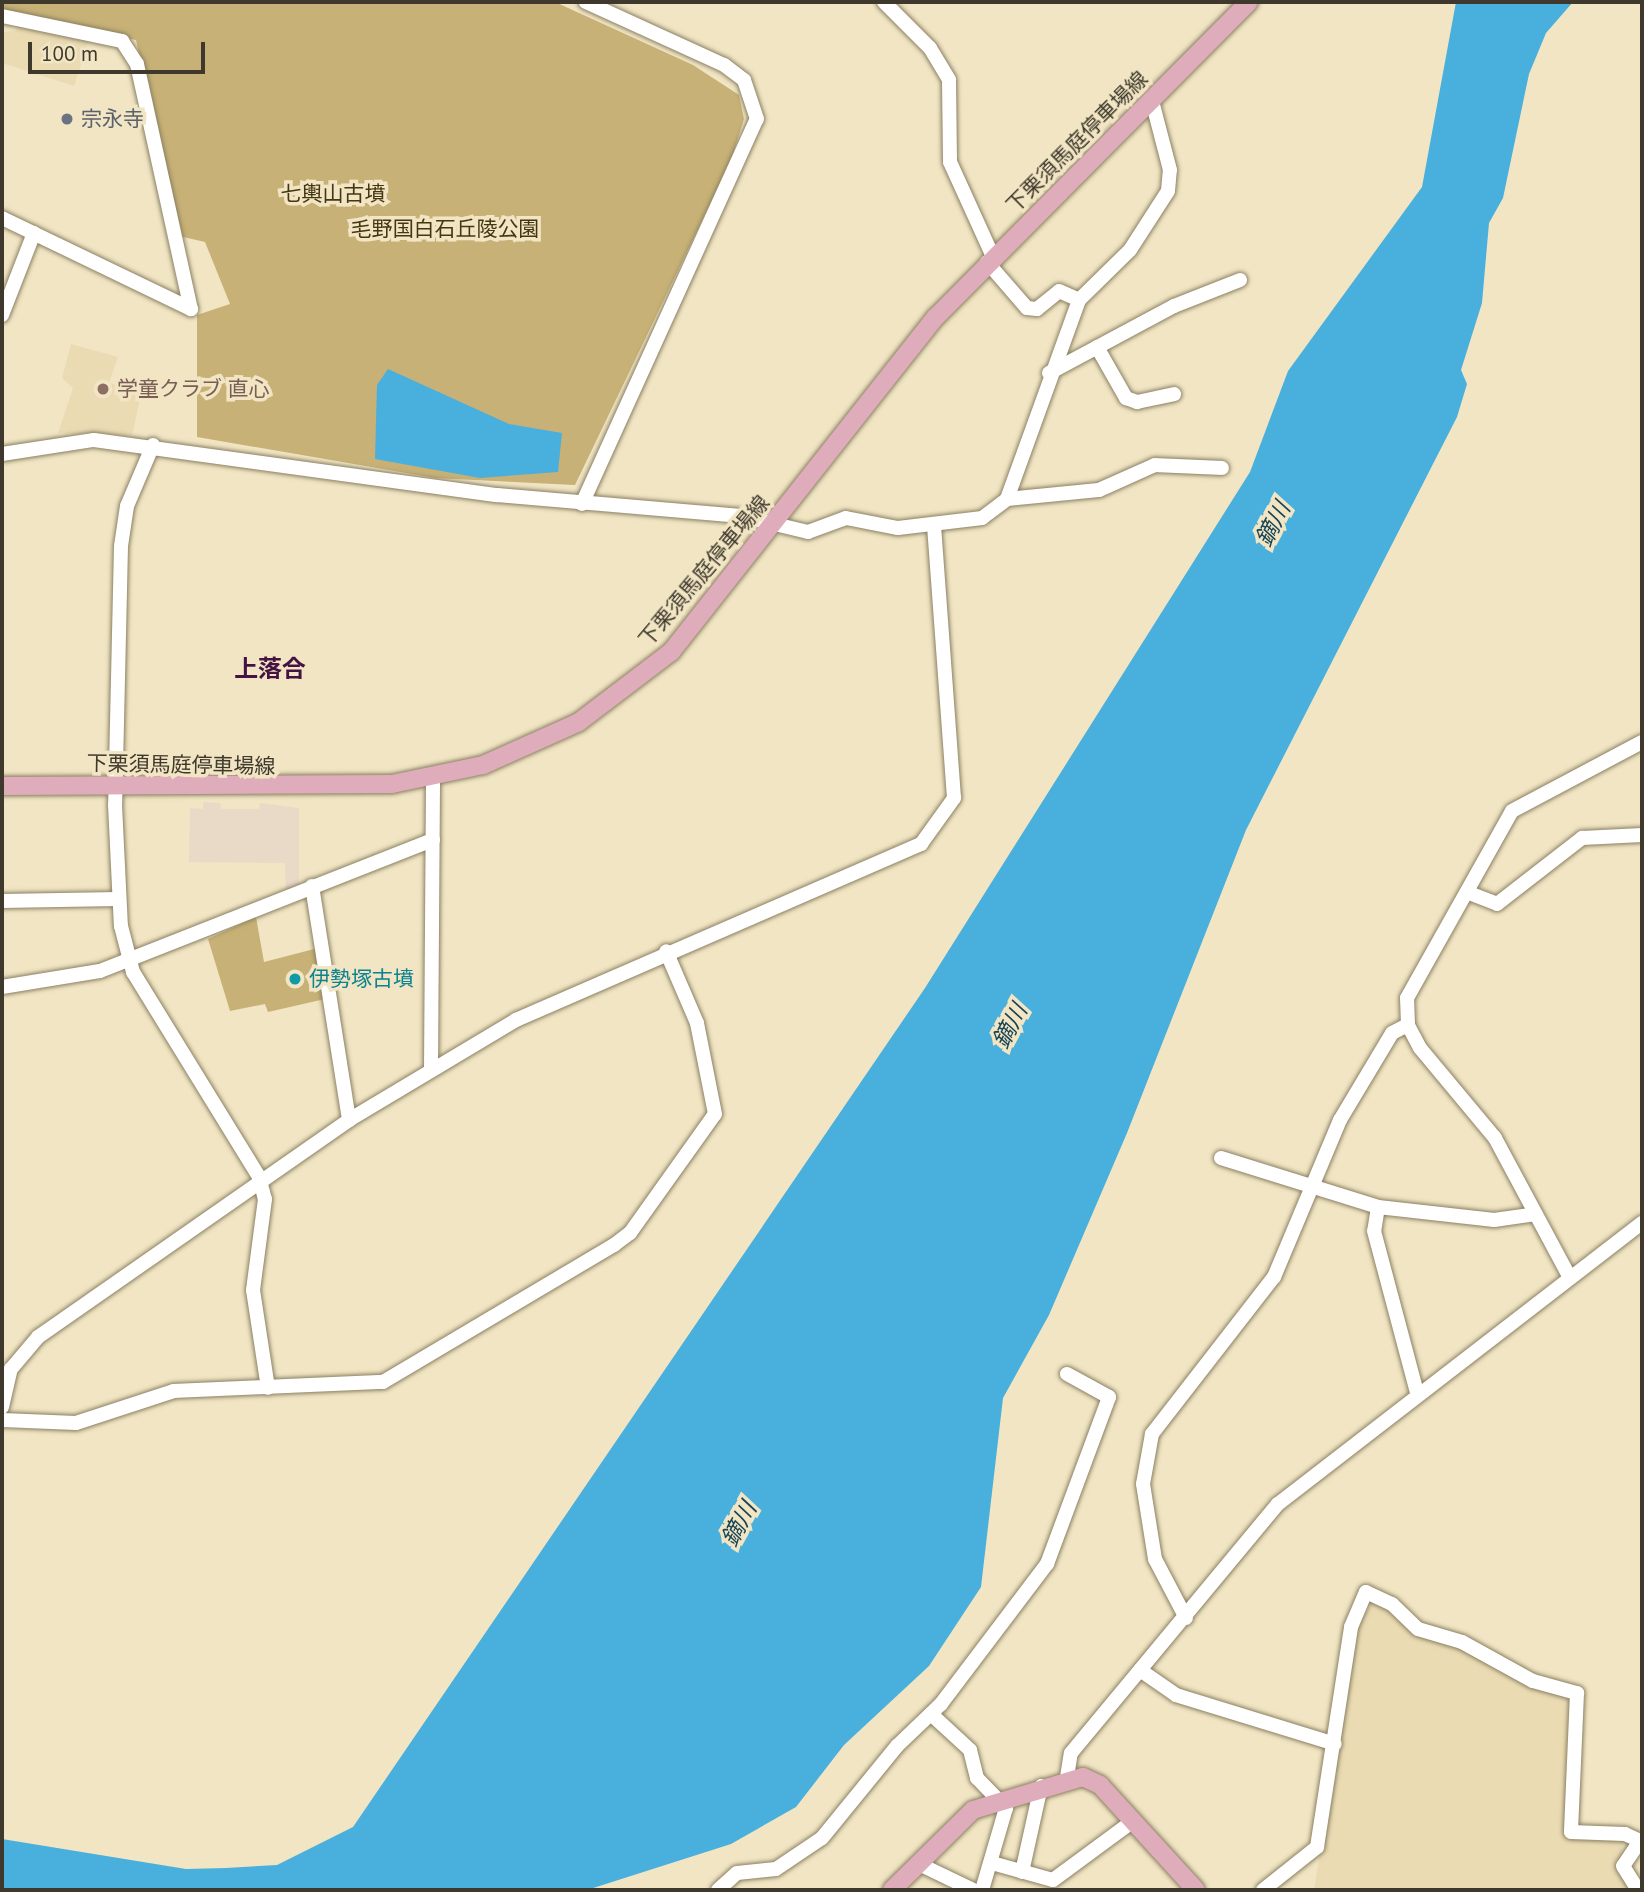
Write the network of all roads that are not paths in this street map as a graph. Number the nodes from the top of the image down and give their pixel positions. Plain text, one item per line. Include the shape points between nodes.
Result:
1 (586, 2) edge
2 (884, 2) edge
3 (1249, 2) edge
4 (2, 16) edge
5 (1152, 101) junction
6 (2, 218) edge
7 (34, 233) junction
8 (990, 259) junction
9 (1240, 280) dead end
10 (1079, 300) junction
11 (2, 315) edge
12 (1097, 347) junction
13 (1049, 373) junction
14 (1174, 394) dead end
15 (153, 446) junction
16 (2, 454) edge
17 (1222, 468) dead end
18 (1007, 499) junction
19 (582, 504) junction
20 (774, 527) junction
21 (934, 527) junction
22 (1642, 742) edge
23 (433, 779) junction
24 (2, 786) edge
25 (115, 786) junction
26 (1642, 835) edge
27 (433, 840) junction
28 (312, 886) junction
29 (1469, 893) junction
30 (118, 899) junction
31 (2, 901) edge
32 (666, 951) junction
33 (128, 960) junction
34 (2, 987) edge
35 (1408, 1025) junction
36 (431, 1070) junction
37 (349, 1120) junction
38 (1222, 1158) dead end
39 (259, 1177) junction
40 (1312, 1187) junction
41 (1378, 1207) junction
42 (1536, 1214) junction
43 (1642, 1223) edge
44 (1569, 1276) junction
45 (1067, 1374) dead end
46 (268, 1388) junction
47 (1417, 1393) junction
48 (2, 1407) edge
49 (2, 1420) edge
50 (1185, 1618) junction
51 (1140, 1670) junction
52 (931, 1714) junction
53 (1335, 1744) junction
54 (1067, 1777) junction
55 (1041, 1786) junction
56 (1000, 1798) junction
57 (1133, 1821) junction
58 (1641, 1841) edge
59 (917, 1863) junction
60 (992, 1863) junction
61 (1022, 1872) junction
62 (718, 1890) edge
63 (892, 1890) edge
64 (972, 1890) edge
65 (982, 1890) edge
66 (1196, 1890) edge
67 (1264, 1890) edge
68 (1638, 1890) edge

1 - 19 street via 724,65 744,80 756,99 757,119
2 - 8 street via 930,48 949,80 950,162
3 - 5 main road, 下栗須馬庭停車場線
4 - 7 street via 122,41 137,64 191,309
5 - 8 main road, 下栗須馬庭停車場線
5 - 10 street via 1170,170 1168,191 1130,250
6 - 7 street
7 - 11 street
8 - 10 street via 1027,308 1037,309 1059,291
8 - 20 main road, 下栗須馬庭停車場線 via 880,382
9 - 12 street
10 - 13 street
12 - 13 street
12 - 14 street via 1126,398 1137,402
13 - 18 street
15 - 16 street via 78,439
15 - 19 street
15 - 25 street via 127,506 121,546
17 - 18 street via 1155,465 1099,490
18 - 21 street via 982,518
19 - 20 street via 725,514
20 - 21 street via 808,532 846,518
20 - 23 main road, 下栗須馬庭停車場線 via 671,652 624,692 527,749
21 - 32 street via 954,798 949,811 921,844 897,857
22 - 29 street via 1512,811
23 - 25 main road, 下栗須馬庭停車場線 via 331,788
23 - 27 street
24 - 25 main road, 下栗須馬庭停車場線
25 - 30 street
26 - 29 street via 1583,838 1497,904
27 - 28 street
27 - 36 street
28 - 33 street
28 - 37 street
29 - 35 street via 1418,973 1407,998
30 - 31 street
30 - 33 street
32 - 36 street via 516,1020
32 - 46 street via 697,1023 715,1114 630,1233 391,1379
33 - 34 street via 87,974
33 - 39 street
35 - 40 street via 1392,1033 1362,1079
35 - 42 street via 1420,1048 1478,1114
36 - 37 street
37 - 39 street
38 - 40 street
39 - 46 street via 264,1213 253,1290
39 - 48 street via 38,1337 11,1369
40 - 41 street
40 - 50 street via 1275,1277 1152,1434 1143,1484 1155,1559
41 - 42 street via 1493,1220
41 - 47 street via 1374,1231
42 - 44 street
43 - 44 street
44 - 47 street
45 - 52 street via 1109,1397 1046,1564
46 - 49 street via 174,1391 76,1423
47 - 50 street via 1278,1504
50 - 51 street
51 - 53 street via 1176,1695
51 - 54 street via 1071,1753
52 - 56 street via 970,1751 977,1778
52 - 62 street via 822,1838 776,1869 737,1873
53 - 58 street via 1350,1627 1366,1592 1392,1604 1418,1629 1462,1642 1533,1681 1577,1693 1571,1832 1625,1834
53 - 67 street via 1317,1846
54 - 55 main road
54 - 57 main road via 1092,1779
55 - 56 main road
55 - 61 street
56 - 59 main road via 955,1822
56 - 60 street via 1003,1833
57 - 61 street via 1053,1880
57 - 66 main road
58 - 68 street via 1623,1866
59 - 63 main road
59 - 64 street
60 - 61 street
60 - 65 street

